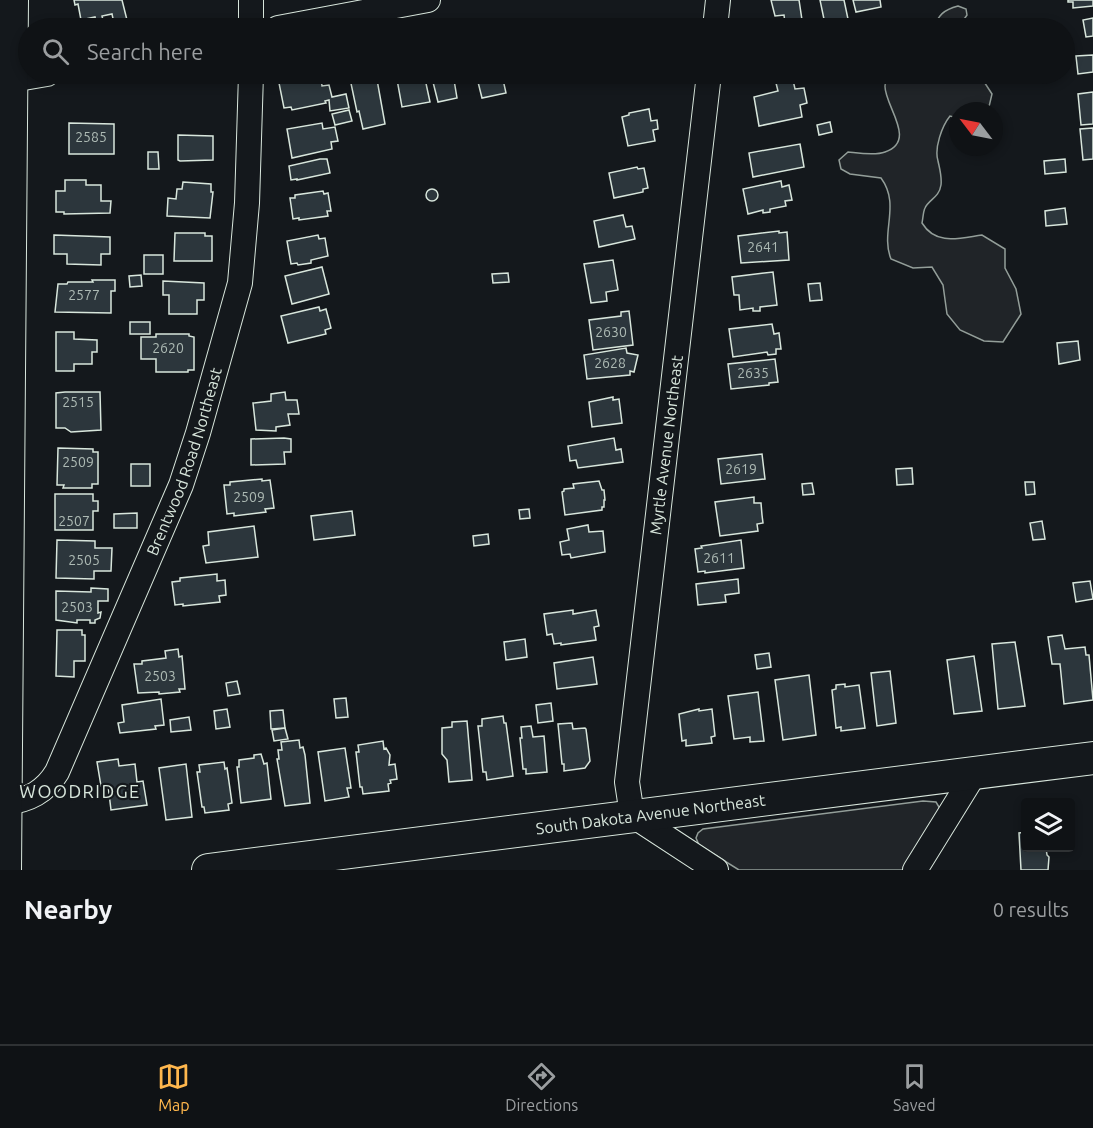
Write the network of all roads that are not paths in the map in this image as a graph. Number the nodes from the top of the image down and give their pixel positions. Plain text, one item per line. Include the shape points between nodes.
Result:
1 (12, 0) edge
2 (251, 0) edge
3 (428, 0) edge
4 (718, 0) edge
5 (251, 18) edge
6 (332, 18) edge
7 (716, 18) edge
8 (6, 81) edge
9 (251, 84) edge
10 (708, 84) edge
11 (1093, 758) edge
12 (975, 772) junction
13 (6, 803) junction
14 (632, 816) junction
15 (5, 870) edge
16 (208, 870) edge
17 (716, 870) edge
18 (915, 870) edge

1 - 8 main road
2 - 5 street
3 - 6 street
4 - 7 street
8 - 13 main road
9 - 13 street, Brentwood Road Northeast via 240,283 181,484 57,772 34,795
10 - 14 street, Myrtle Avenue Northeast via 627,782
11 - 12 main road, South Dakota Avenue Northeast
12 - 14 main road, South Dakota Avenue Northeast
12 - 18 street
13 - 15 main road
14 - 16 main road, South Dakota Avenue Northeast
14 - 17 street

